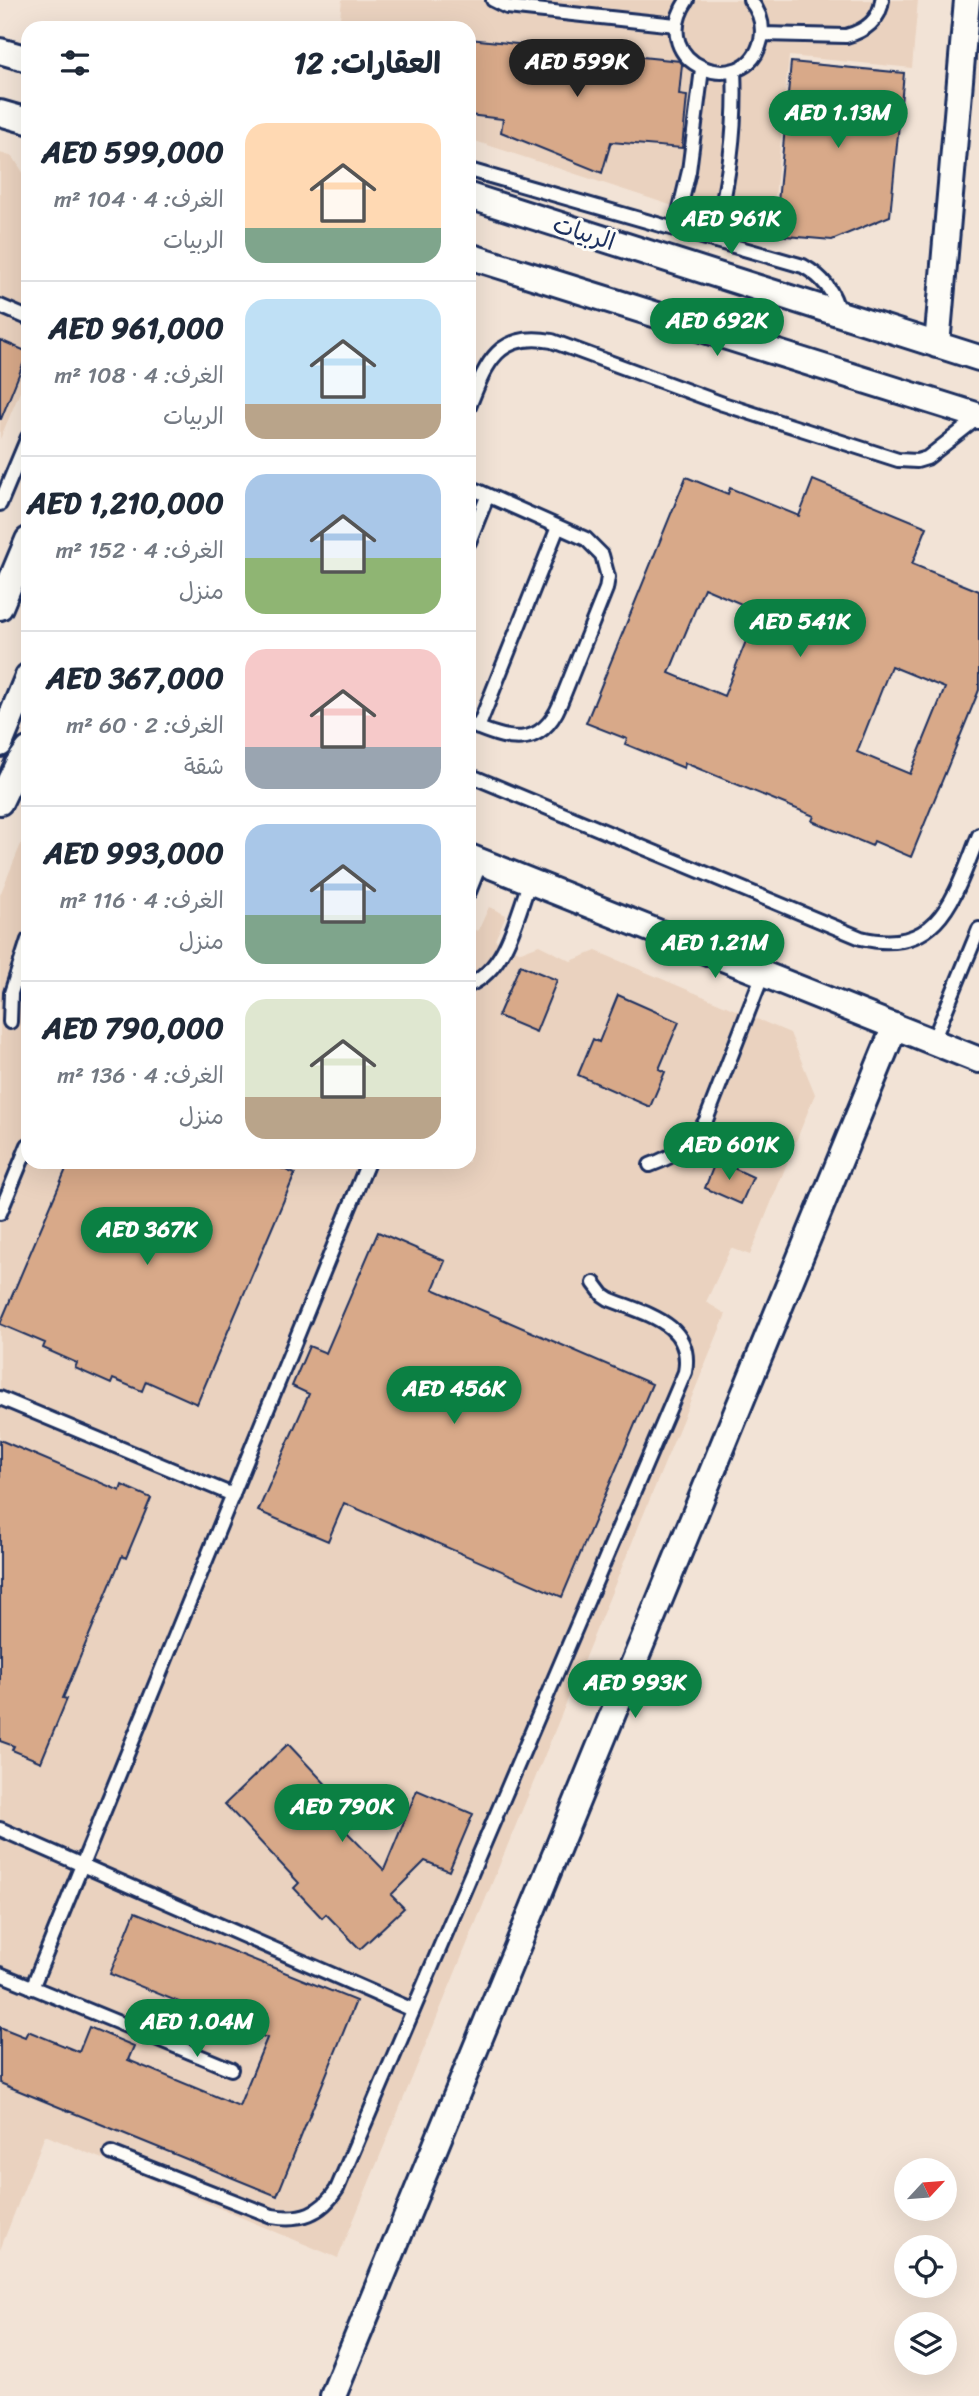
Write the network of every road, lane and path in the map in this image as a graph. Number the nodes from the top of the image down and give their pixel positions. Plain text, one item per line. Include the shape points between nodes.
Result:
1 (493, 0) edge
2 (687, 0) edge
3 (750, 0) edge
4 (882, 0) edge
5 (967, 0) edge
6 (676, 24) junction
7 (762, 34) junction
8 (0, 51) edge
9 (21, 57) edge
10 (702, 69) junction
11 (734, 70) junction
12 (476, 172) edge
13 (476, 198) edge
14 (676, 229) junction
15 (715, 241) junction
16 (476, 258) edge
17 (0, 306) edge
18 (839, 314) junction
19 (21, 315) edge
20 (937, 345) junction
21 (979, 358) edge
22 (476, 390) edge
23 (979, 417) edge
24 (21, 454) edge
25 (476, 491) edge
26 (486, 497) junction
27 (0, 503) edge
28 (476, 523) edge
29 (558, 527) junction
30 (21, 557) edge
31 (0, 607) edge
32 (21, 693) edge
33 (476, 719) edge
34 (476, 727) edge
35 (0, 744) edge
36 (21, 760) edge
37 (476, 778) edge
38 (0, 802) edge
39 (979, 835) edge
40 (476, 859) edge
41 (530, 881) junction
42 (979, 929) edge
43 (21, 962) edge
44 (763, 974) junction
45 (476, 982) edge
46 (10, 1022) dead end
47 (895, 1026) junction
48 (933, 1041) junction
49 (979, 1060) edge
50 (21, 1162) edge
51 (650, 1165) dead end
52 (365, 1169) edge
53 (0, 1213) edge
54 (594, 1283) dead end
55 (0, 1398) edge
56 (233, 1495) junction
57 (0, 1829) edge
58 (83, 1864) junction
59 (0, 1974) edge
60 (32, 1987) junction
61 (414, 2010) junction
62 (231, 2069) dead end
63 (111, 2153) dead end
64 (333, 2396) edge

1 - 6 lane via 507,7
2 - 6 lane
3 - 7 lane via 761,20
4 - 7 lane via 873,23 846,36
5 - 20 street
6 - 10 lane via 682,51
7 - 11 lane via 753,56
8 - 9 street
10 - 11 lane
10 - 14 lane via 689,171
11 - 15 lane via 730,171
12 - 14 lane
13 - 18 street, الربيات
14 - 15 lane
15 - 18 lane via 814,272 831,291
16 - 23 street
17 - 19 lane
18 - 20 street, الربيات
20 - 21 street, الربيات
22 - 23 lane via 494,355 516,342 540,339 898,460 927,458
24 - 27 lane
25 - 26 lane
26 - 28 lane
26 - 29 lane
29 - 33 lane
29 - 34 lane via 586,539 602,555 608,577 554,717 546,727 523,738 510,739
30 - 31 street
32 - 35 street
36 - 38 street
37 - 39 lane via 878,942 912,938 938,921 954,897
40 - 41 street
41 - 44 street
41 - 45 lane via 499,958
42 - 48 lane
43 - 46 lane via 11,993
44 - 47 street
44 - 51 lane via 699,1133 677,1153
47 - 48 street
47 - 64 street
48 - 49 street
50 - 53 lane
52 - 56 lane
54 - 61 lane via 609,1299 677,1332 686,1351 685,1372
55 - 56 lane
56 - 58 lane
57 - 58 lane
58 - 60 lane
58 - 61 lane
59 - 60 lane
60 - 62 lane
61 - 63 lane via 337,2189 312,2214 286,2219 272,2216

